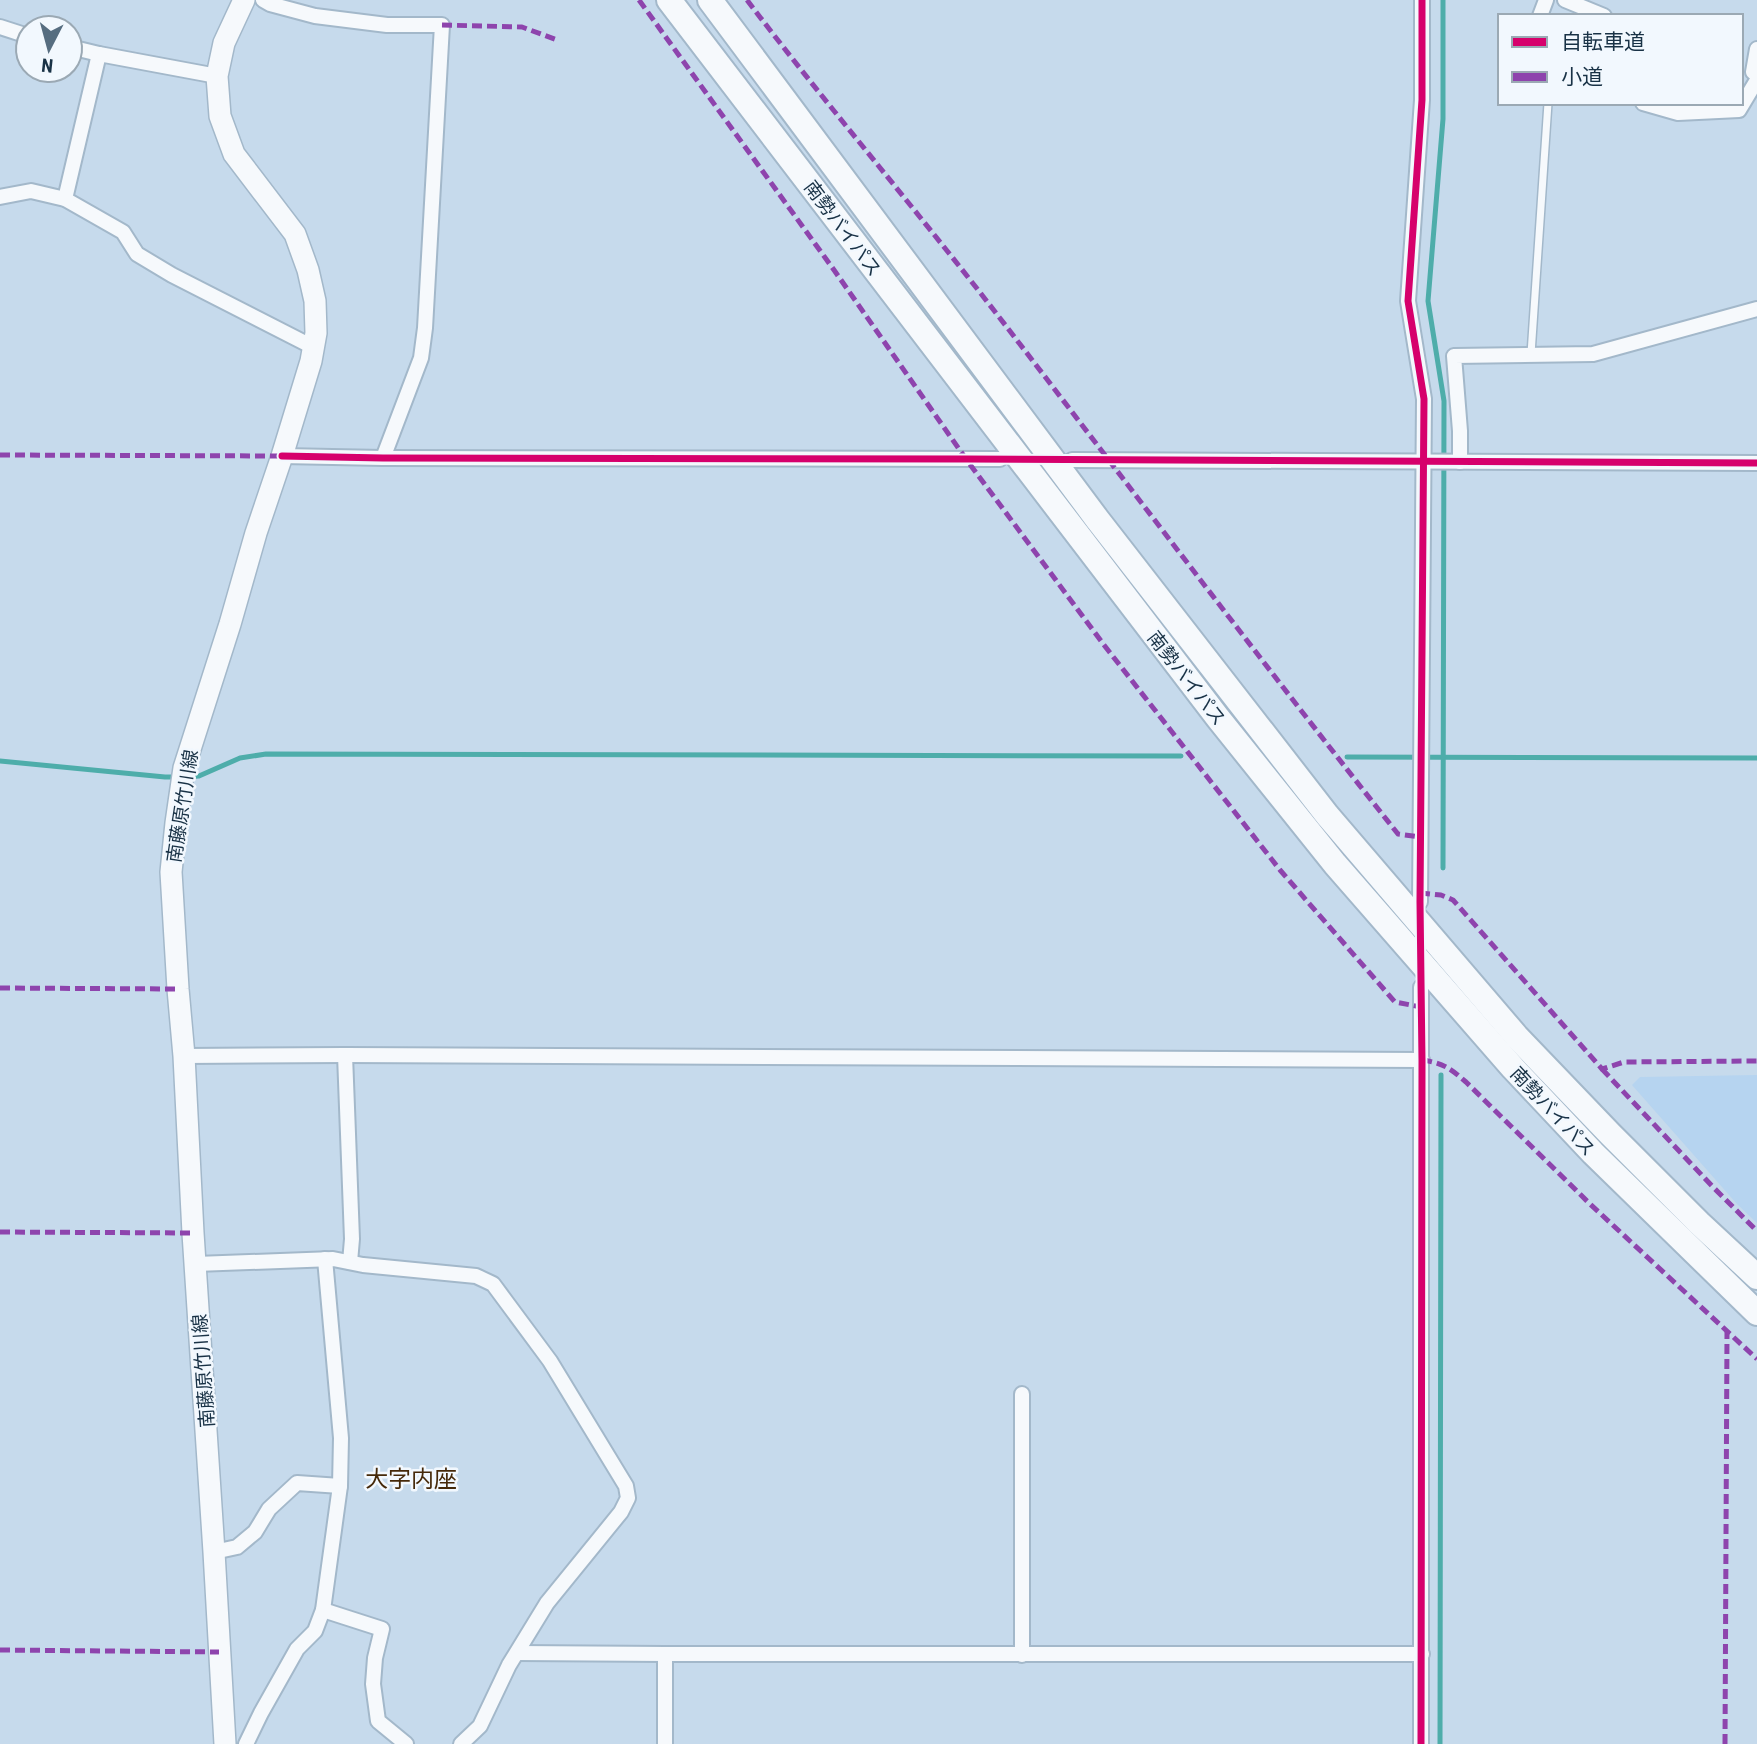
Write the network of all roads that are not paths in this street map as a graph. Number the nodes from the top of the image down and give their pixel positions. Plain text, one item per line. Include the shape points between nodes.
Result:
1 (244, 0) edge
2 (263, 0) edge
3 (668, 0) edge
4 (710, 0) edge
5 (1422, 0) edge
6 (1565, 0) edge
7 (1599, 14) edge
8 (1757, 49) edge
9 (84, 50) edge
10 (99, 54) junction
11 (1752, 74) edge
12 (217, 76) junction
13 (1743, 99) edge
14 (1548, 105) edge
15 (1650, 105) edge
16 (1741, 105) edge
17 (0, 197) edge
18 (65, 199) junction
19 (1757, 309) edge
20 (313, 347) junction
21 (1531, 354) junction
22 (282, 456) junction
23 (383, 458) junction
24 (1000, 459) dead end
25 (1072, 460) dead end
26 (1428, 461) junction
27 (1456, 462) junction
28 (1757, 463) edge
29 (1420, 902) dead end
30 (1420, 986) dead end
31 (345, 1055) junction
32 (184, 1056) junction
33 (1422, 1060) junction
34 (325, 1259) junction
35 (350, 1262) junction
36 (196, 1264) junction
37 (1757, 1277) edge
38 (1757, 1313) edge
39 (1022, 1394) dead end
40 (340, 1486) junction
41 (214, 1552) junction
42 (323, 1610) junction
43 (517, 1653) junction
44 (665, 1654) junction
45 (1422, 1654) junction
46 (1022, 1655) junction
47 (225, 1744) edge
48 (246, 1744) edge
49 (406, 1744) edge
50 (461, 1744) edge
51 (665, 1744) edge
52 (1421, 1744) edge

1 - 12 main road, 南藤原竹川線 via 224,43
2 - 23 street via 315,16 387,25 442,25 421,358
3 - 38 highway, 南勢バイパス via 1335,864 1592,1153
4 - 37 highway, 南勢バイパス via 1097,519 1327,815 1517,1037 1609,1134
5 - 26 street via 1422,100 1408,301 1424,398
6 - 7 street
8 - 11 street
9 - 10 street
10 - 12 street
10 - 18 street
11 - 13 street
12 - 20 main road, 南藤原竹川線 via 220,116 234,154 295,234 309,270 315,301
14 - 21 lane
15 - 16 street via 1678,113 1739,110
17 - 18 street via 31,191
18 - 20 street via 123,232 137,254 172,275
19 - 21 street via 1593,354
20 - 22 main road, 南藤原竹川線
21 - 27 street via 1454,356 1460,419
22 - 23 street
22 - 32 main road, 南藤原竹川線 via 183,776 172,872
23 - 24 street
25 - 26 street
26 - 27 street
26 - 29 street
27 - 28 street
30 - 33 street
31 - 32 street
31 - 33 street
31 - 35 street
32 - 36 main road, 南藤原竹川線
33 - 45 street
34 - 35 street
34 - 36 street
34 - 40 street via 341,1438
35 - 43 street via 476,1276 493,1284 550,1361 626,1486 628,1498 621,1512 548,1603
36 - 41 main road, 南藤原竹川線
39 - 46 street
40 - 41 street via 297,1483 237,1547
40 - 42 street
41 - 47 main road, 南藤原竹川線
42 - 48 street via 316,1632 298,1649
42 - 49 street via 382,1629 373,1684 378,1721
43 - 44 street
43 - 50 street via 480,1726
44 - 46 street
44 - 51 street
45 - 46 street
45 - 52 street

